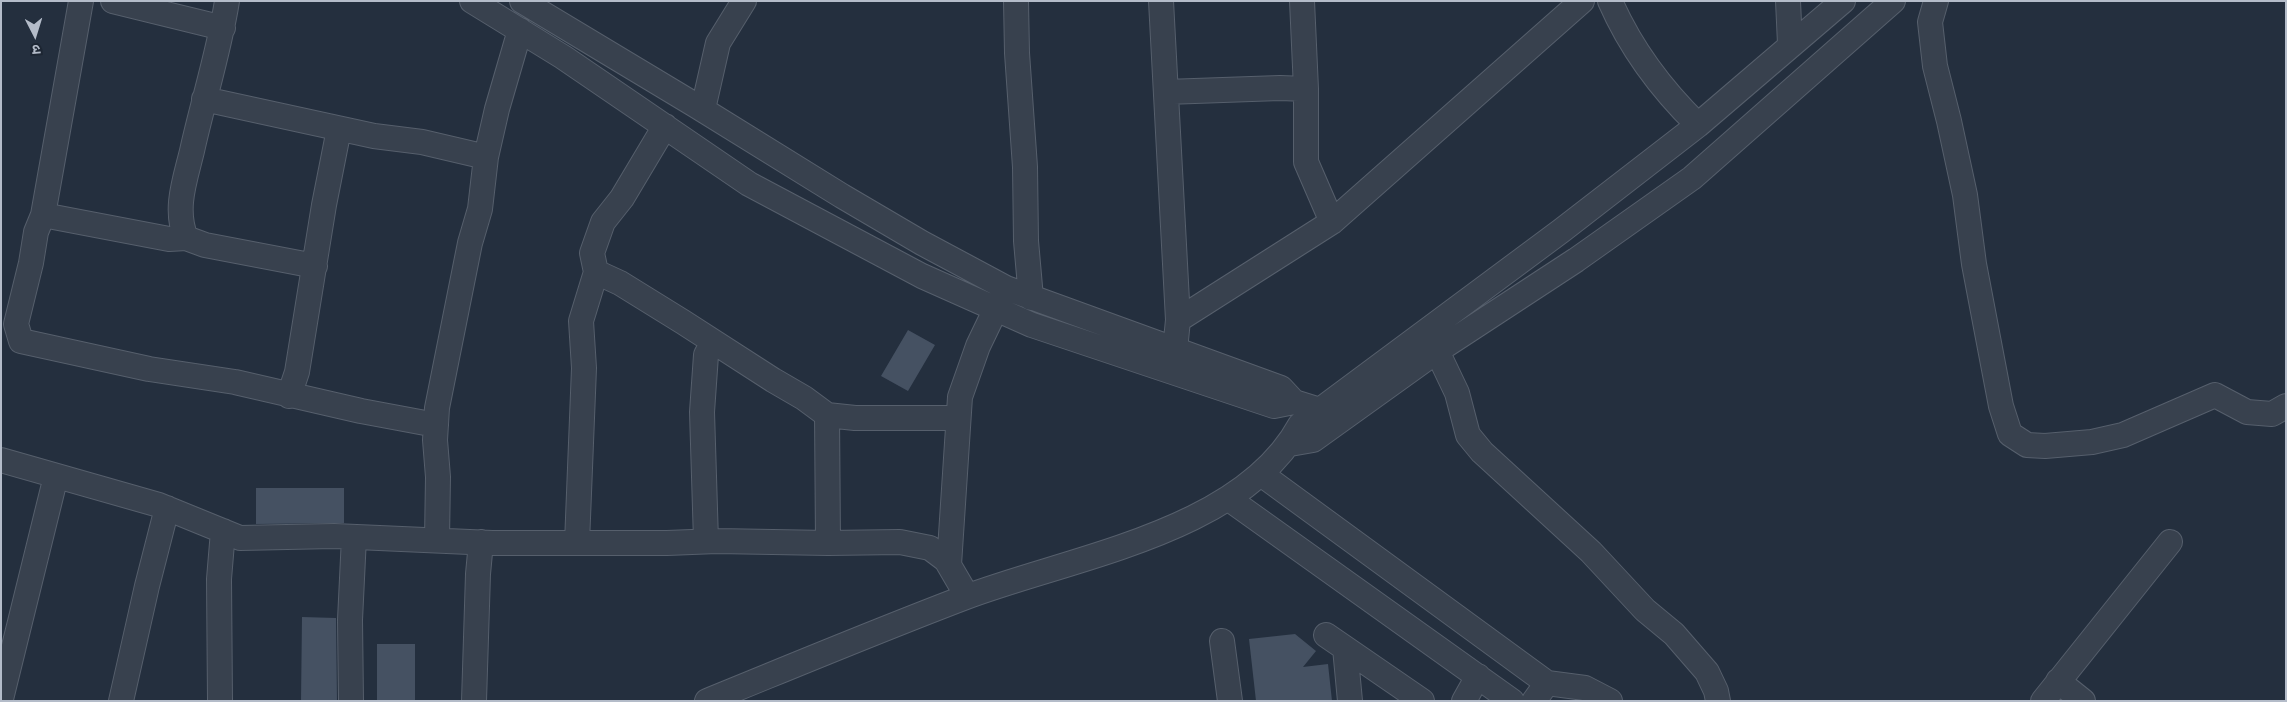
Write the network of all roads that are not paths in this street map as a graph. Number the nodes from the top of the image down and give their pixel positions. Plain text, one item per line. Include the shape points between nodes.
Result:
1 (81, 1) edge
2 (113, 1) edge
3 (227, 1) edge
4 (472, 1) edge
5 (522, 1) edge
6 (744, 1) edge
7 (1016, 1) edge
8 (1161, 1) edge
9 (1302, 1) edge
10 (1582, 1) edge
11 (1610, 1) edge
12 (1788, 1) edge
13 (1843, 1) edge
14 (1893, 1) edge
15 (1936, 1) edge
16 (555, 10) edge
17 (223, 28) junction
18 (520, 30) junction
19 (1790, 44) junction
20 (1306, 89) junction
21 (1166, 92) junction
22 (204, 98) junction
23 (703, 109) junction
24 (1698, 125) junction
25 (665, 126) junction
26 (339, 129) junction
27 (486, 157) junction
28 (43, 215) junction
29 (1332, 222) junction
30 (186, 238) junction
31 (315, 266) junction
32 (596, 272) junction
33 (1006, 288) junction
34 (1031, 298) junction
35 (996, 309) junction
36 (1178, 320) junction
37 (713, 342) junction
38 (1175, 350) junction
39 (1437, 351) junction
40 (289, 396) junction
41 (1294, 402) junction
42 (2286, 406) edge
43 (1332, 414) junction
44 (828, 415) junction
45 (958, 418) junction
46 (436, 425) junction
47 (1, 460) edge
48 (1261, 474) junction
49 (56, 476) junction
50 (1229, 499) junction
51 (168, 508) junction
52 (223, 531) junction
53 (354, 537) junction
54 (437, 539) junction
55 (706, 541) junction
56 (482, 542) junction
57 (2170, 542) dead end
58 (577, 543) junction
59 (828, 543) junction
60 (949, 565) junction
61 (967, 596) junction
62 (1222, 641) dead end
63 (6, 655) edge
64 (1478, 676) junction
65 (2058, 681) junction
66 (1540, 692) edge
67 (1, 700) edge
68 (121, 701) edge
69 (220, 701) edge
70 (351, 701) edge
71 (474, 701) edge
72 (707, 701) edge
73 (1230, 701) edge
74 (1350, 701) edge
75 (1422, 701) edge
76 (1464, 701) edge
77 (1512, 701) edge
78 (1610, 701) edge
79 (1718, 701) edge
80 (2042, 701) edge
81 (2083, 701) edge

1 - 28 street
2 - 17 street
3 - 17 street
4 - 18 street
5 - 16 street
6 - 23 street via 718,43
7 - 34 street
8 - 21 street
9 - 20 street
10 - 29 street
11 - 24 street via 1640,58
12 - 19 street
13 - 19 street
14 - 39 street via 1692,178 1576,260
15 - 42 street via 1930,22 1935,66 1963,185 1974,264 2001,406 2010,434 2026,445 2092,442 2123,435 2215,395 2247,412 2272,414
16 - 23 street
17 - 22 street
18 - 25 street
18 - 27 street
19 - 24 street
20 - 21 street
20 - 29 street via 1306,162
21 - 36 street
22 - 26 street
22 - 30 street via 184,177 181,204
23 - 33 street via 922,243
24 - 43 street
25 - 32 street via 622,198 603,222 592,253
25 - 35 street via 750,184 922,276
26 - 27 street via 422,142
26 - 31 street
27 - 46 street via 480,209 443,374
28 - 30 street via 169,239
28 - 40 street via 36,232 16,324 21,341 150,369 235,382
29 - 36 street
30 - 31 street via 205,245
31 - 40 street via 298,372
32 - 37 street via 620,283
32 - 58 street via 581,321 584,368
33 - 34 street
33 - 35 street
34 - 38 street
35 - 41 street via 1032,325 1274,406
35 - 45 street via 978,346 960,397
36 - 38 street
37 - 44 street
37 - 55 street via 706,355 702,412
38 - 41 street via 1281,388
39 - 43 street
39 - 79 street via 1457,393 1468,435 1674,634 1707,672
40 - 46 street
41 - 43 street
43 - 48 street via 1313,440 1290,444
44 - 45 street
44 - 59 street
45 - 60 street
46 - 54 street
47 - 49 street
48 - 50 street
48 - 66 street
49 - 51 street
49 - 63 street
50 - 61 street via 1144,540
50 - 64 street
51 - 52 street
51 - 68 street
52 - 53 street via 240,538
52 - 69 street via 219,579
53 - 54 street
53 - 70 street
54 - 56 street
55 - 58 street
55 - 59 street
56 - 58 street
56 - 71 street
57 - 65 street
59 - 60 street via 900,542 930,548
60 - 61 street
61 - 72 street
62 - 73 street
63 - 67 street
64 - 76 street
64 - 77 street
65 - 80 street
65 - 81 street
66 - 78 street via 1585,688
74 - 75 street via 1336,641

